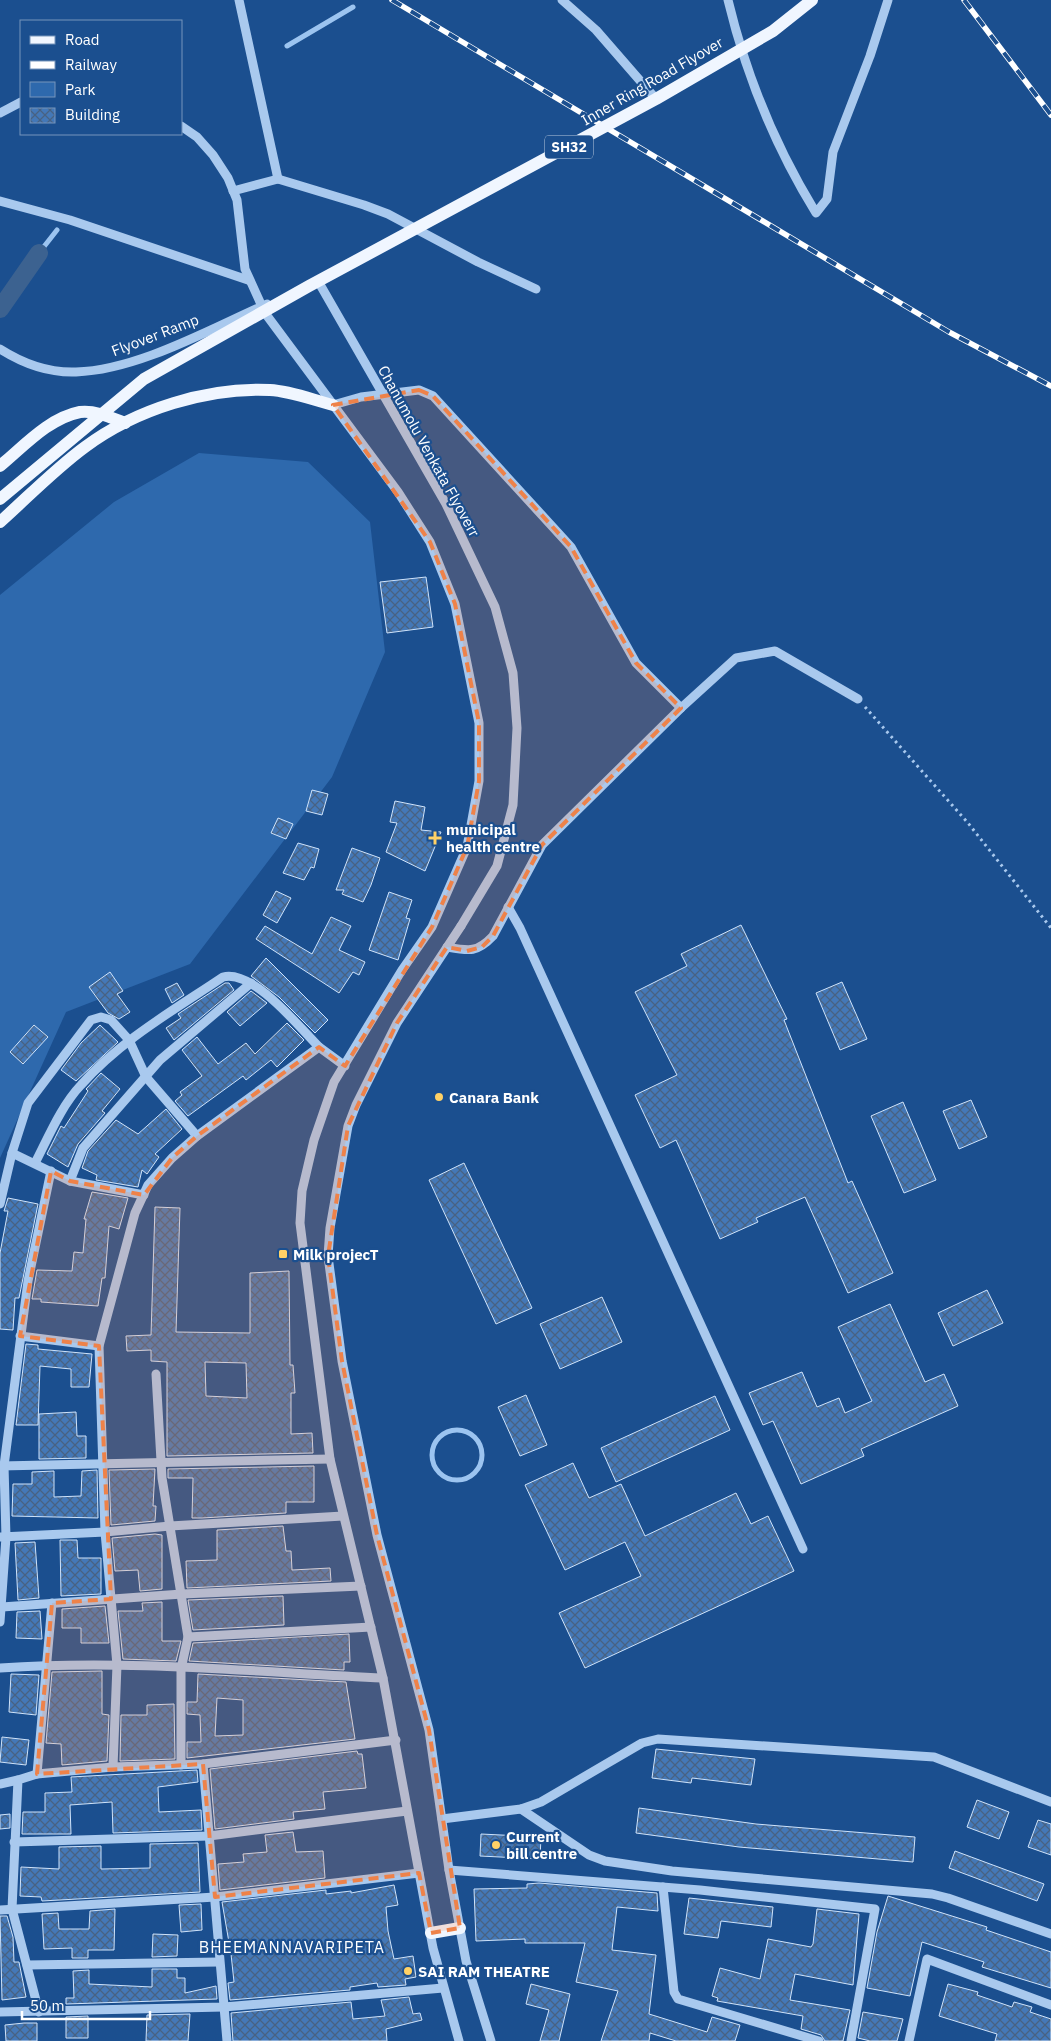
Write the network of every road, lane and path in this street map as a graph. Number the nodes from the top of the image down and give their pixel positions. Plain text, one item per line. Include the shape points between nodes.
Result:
1 (239, 0) edge
2 (562, 0) edge
3 (728, 0) edge
4 (812, 0) edge
5 (888, 0) edge
6 (656, 99) junction
7 (20, 103) edge
8 (0, 113) edge
9 (182, 127) edge
10 (278, 179) junction
11 (233, 191) junction
12 (0, 201) edge
13 (248, 280) junction
14 (313, 283) junction
15 (536, 289) dead end
16 (0, 349) edge
17 (333, 405) junction
18 (125, 423) junction
19 (0, 466) edge
20 (0, 499) edge
21 (0, 522) edge
22 (858, 699) joint
23 (681, 708) junction
24 (508, 908) junction
25 (1051, 928) edge
26 (446, 947) junction
27 (251, 983) junction
28 (129, 1040) junction
29 (319, 1047) junction
30 (345, 1066) junction
31 (146, 1077) junction
32 (197, 1136) junction
33 (12, 1152) junction
34 (34, 1164) junction
35 (50, 1171) junction
36 (70, 1181) junction
37 (144, 1195) junction
38 (0, 1204) edge
39 (20, 1336) junction
40 (99, 1346) junction
41 (156, 1374) dead end
42 (330, 1459) junction
43 (104, 1463) junction
44 (160, 1464) junction
45 (2, 1466) edge
46 (343, 1516) junction
47 (170, 1526) junction
48 (105, 1532) junction
49 (3, 1537) edge
50 (803, 1549) dead end
51 (361, 1586) junction
52 (182, 1594) junction
53 (111, 1599) junction
54 (52, 1603) junction
55 (2, 1607) junction
56 (0, 1622) edge
57 (371, 1627) junction
58 (188, 1637) junction
59 (48, 1665) junction
60 (117, 1665) junction
61 (0, 1668) edge
62 (181, 1669) junction
63 (383, 1678) junction
64 (396, 1740) junction
65 (203, 1764) junction
66 (181, 1765) junction
67 (113, 1767) junction
68 (37, 1774) junction
69 (18, 1780) junction
70 (0, 1784) edge
71 (1051, 1802) edge
72 (521, 1809) junction
73 (407, 1811) junction
74 (442, 1819) junction
75 (208, 1836) junction
76 (14, 1842) junction
77 (449, 1870) junction
78 (419, 1873) junction
79 (663, 1887) junction
80 (215, 1897) junction
81 (12, 1909) junction
82 (0, 1910) edge
83 (460, 1928) junction
84 (431, 1933) junction
85 (1051, 1934) edge
86 (219, 1962) junction
87 (27, 1964) junction
88 (443, 1988) junction
89 (1051, 2004) edge
90 (224, 2007) junction
91 (0, 2012) edge
92 (39, 2012) junction
93 (227, 2041) edge
94 (459, 2041) edge
95 (491, 2041) edge
96 (819, 2041) edge
97 (851, 2041) edge
98 (909, 2041) edge

1 - 10 street
2 - 6 street via 596,30
3 - 5 street via 734,28 764,113 816,213 827,199 833,152
4 - 6 main road, Inner Ring Road Flyover / SH32, bridge via 773,31
6 - 14 main road, Inner Ring Road Flyover / SH32, bridge
7 - 8 street
9 - 11 street via 214,155
10 - 11 street
10 - 15 street via 388,214
11 - 13 street
12 - 13 street via 70,220
13 - 17 street via 265,313
14 - 16 street, Flyover Ramp, bridge via 123,365 75,372 44,368 16,359
14 - 20 main road, Inner Ring Road Flyover, bridge via 144,379
14 - 26 street, Chanumolu Venkata Flyoverr, bridge via 446,504 495,608 513,673 517,728 513,805 496,866
17 - 18 main road via 272,390 228,390 185,399
17 - 23 street via 361,397 419,390 434,396 571,547 636,663
17 - 30 street via 398,492 430,542 455,604 479,723 479,781 468,847 432,927 402,970
18 - 19 main road via 101,414 81,412 54,422
18 - 21 main road via 86,446
22 - 23 street via 775,651 736,658
22 - 25 path via 968,823
23 - 24 street via 542,845
24 - 26 street via 493,936 482,947 468,951
24 - 50 street via 520,928
26 - 74 street, Chanumolu Venkata Flyoverr via 397,1022 351,1119 330,1228 328,1256 342,1361 375,1525 429,1730
27 - 28 street via 232,974 223,977
27 - 29 street via 284,1010
27 - 31 street via 160,1060
28 - 31 street
28 - 33 street via 111,1020 101,1017 91,1020 28,1103
28 - 34 street via 80,1085 66,1104
29 - 30 street
29 - 32 street
30 - 42 street via 334,1082 314,1140 302,1191 300,1223
31 - 32 street
31 - 36 street via 84,1148
32 - 37 street via 172,1158 148,1185
33 - 34 street
33 - 38 street
34 - 35 street
35 - 36 street
35 - 39 street
36 - 37 street
37 - 40 street via 135,1213
39 - 40 street
39 - 45 street
40 - 43 street
41 - 44 street
42 - 44 street
42 - 46 street
43 - 44 street
43 - 45 street
43 - 48 street
44 - 47 street
45 - 49 street
46 - 47 street
46 - 51 street
47 - 48 street
47 - 52 street
48 - 49 street
48 - 53 street
49 - 55 street
51 - 52 street
51 - 57 street
52 - 53 street
52 - 58 street
53 - 54 street
53 - 60 street
54 - 55 street
54 - 59 street
55 - 56 street
57 - 58 street
57 - 63 street
58 - 62 street
59 - 60 street
59 - 61 street
59 - 68 street
60 - 62 street
60 - 67 street
62 - 63 street
62 - 66 street
63 - 64 street
64 - 65 street
64 - 73 street
65 - 66 street
65 - 75 street
66 - 67 street
67 - 68 street
68 - 69 street
69 - 70 street
69 - 76 street
71 - 72 street via 934,1757 658,1739 642,1743 559,1793
72 - 74 street
72 - 85 street via 589,1855 605,1861 672,1871 932,1894
73 - 75 street
73 - 78 street
74 - 77 street, Chanumolu Venkata Flyoverr
75 - 76 street
75 - 80 street
76 - 81 street
77 - 79 street
77 - 83 street, Chanumolu Venkata Flyoverr
78 - 80 street
78 - 84 street
79 - 96 street via 674,1992 678,1999
79 - 97 street via 875,1909
80 - 81 street
80 - 86 street
81 - 82 street
81 - 87 street
83 - 84 main road
83 - 95 street, Chanumolu Venkata Flyoverr via 466,1960
84 - 88 street
86 - 87 street
86 - 90 street
87 - 92 street
88 - 90 street
88 - 94 street
89 - 98 street via 927,1959
90 - 92 street
90 - 93 street
91 - 92 street

